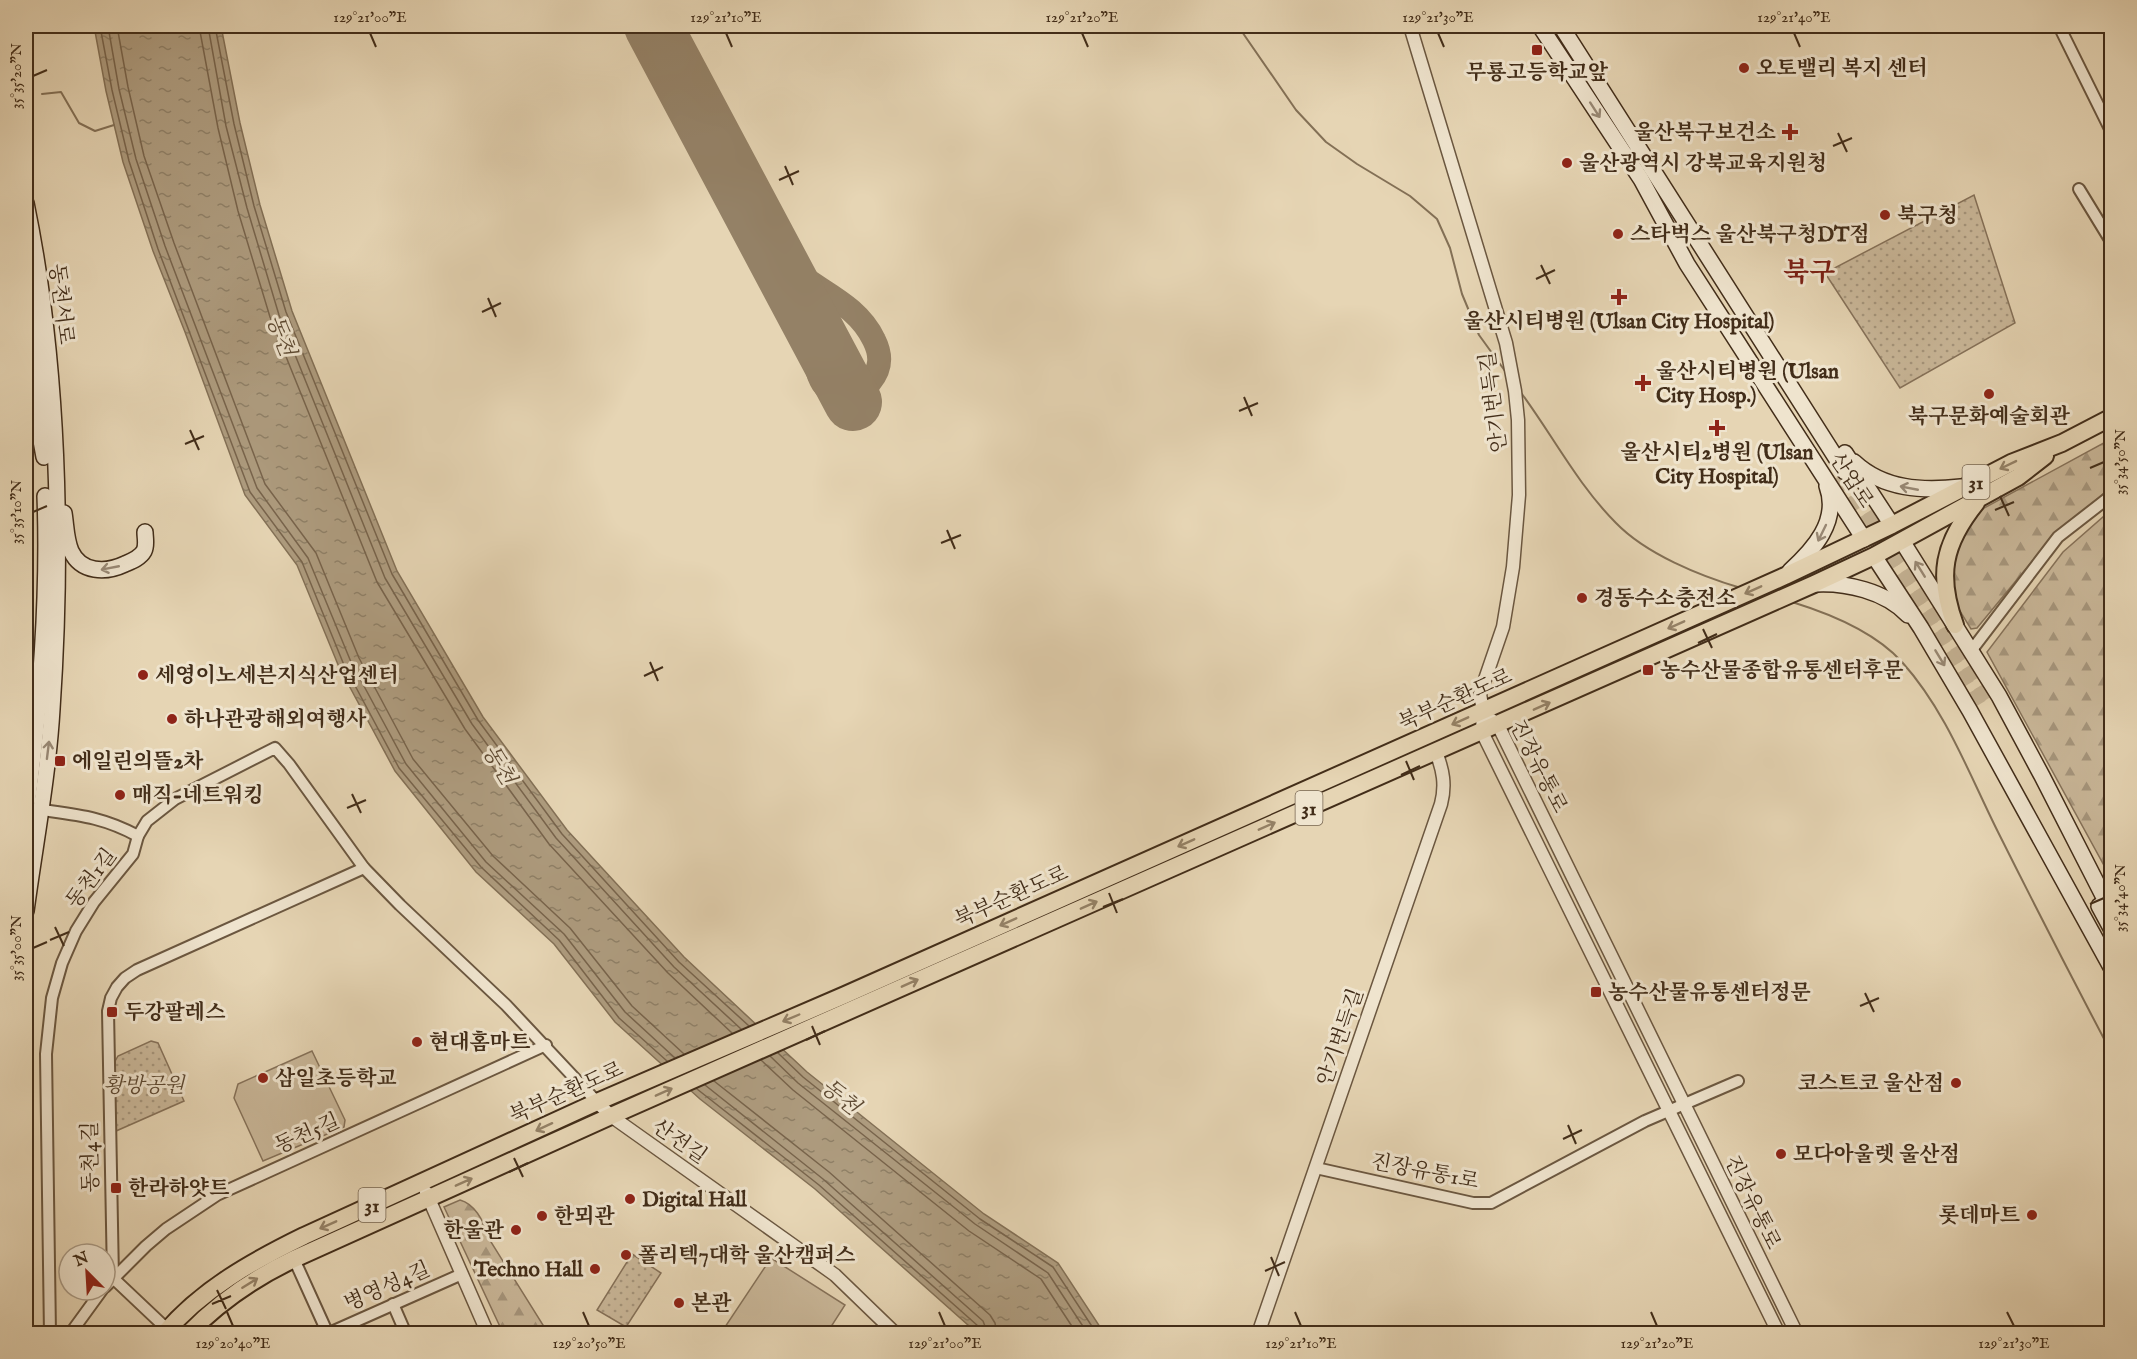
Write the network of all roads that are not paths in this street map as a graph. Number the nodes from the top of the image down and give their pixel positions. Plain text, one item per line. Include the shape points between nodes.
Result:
1 (1410, 26) edge
2 (1540, 26) edge
3 (1561, 26) edge
4 (2059, 26) edge
5 (2112, 133) edge
6 (1653, 170) junction
7 (2079, 189) dead end
8 (26, 203) edge
9 (2112, 243) edge
10 (26, 266) edge
11 (26, 369) edge
12 (2112, 417) edge
13 (53, 422) junction
14 (2062, 443) junction
15 (1845, 454) junction
16 (44, 457) junction
17 (1835, 476) junction
18 (1967, 486) junction
19 (2112, 495) edge
20 (1983, 496) junction
21 (1892, 525) junction
22 (145, 532) dead end
23 (1864, 539) junction
24 (1902, 540) junction
25 (1874, 556) junction
26 (1781, 578) junction
27 (1810, 586) junction
28 (1955, 625) junction
29 (1921, 628) junction
30 (1971, 651) junction
31 (1483, 711) junction
32 (1498, 725) junction
33 (1482, 732) junction
34 (1436, 752) junction
35 (29, 810) edge
36 (138, 836) junction
37 (364, 868) junction
38 (26, 911) edge
39 (2112, 913) edge
40 (2112, 930) edge
41 (2112, 964) edge
42 (2112, 969) edge
43 (851, 1001) junction
44 (546, 1046) junction
45 (1738, 1081) dead end
46 (597, 1102) junction
47 (1684, 1105) junction
48 (1668, 1111) junction
49 (611, 1116) junction
50 (1316, 1168) junction
51 (425, 1191) junction
52 (112, 1242) edge
53 (294, 1259) junction
54 (117, 1274) edge
55 (462, 1274) junction
56 (117, 1282) edge
57 (94, 1302) edge
58 (393, 1304) junction
59 (166, 1332) edge
60 (328, 1333) edge
61 (50, 1334) edge
62 (70, 1334) edge
63 (188, 1334) edge
64 (406, 1334) edge
65 (488, 1334) edge
66 (896, 1334) edge
67 (1258, 1334) edge
68 (1779, 1334) edge
69 (1797, 1334) edge

1 - 31 street, 안기번득길 via 1506,343 1518,420 1519,495 1513,567 1503,627 1480,694
2 -> 17 main road, 산업로 via 1641,179 1687,264
3 - 6 main road, 산업로
4 - 5 street
6 - 15 main road, 산업로 via 1742,295
6 - 17 main road, 산업로
7 - 9 street
8 - 13 main road, 동천서로 via 40,286
10 - 16 main road, 동천서로
11 - 16 main road
12 - 14 main road, 31
22 -> 13 main road via 144,551 114,569 93,569 76,558 68,542
35 -> 13 main road, 동천서로 via 51,719 57,524
14 -> 18 main road, 31
14 - 20 main road, 31 via 2018,477
18 -> 15 main road via 1904,488 1872,474
15 - 21 main road, 산업로
16 - 35 main road, 동천서로 via 43,624
17 - 23 main road, 산업로
17 -> 26 main road via 1826,525 1815,546
18 - 21 main road, 31
19 - 30 street via 2058,537
20 - 24 main road, 31
20 - 28 main road via 1956,534 1944,570 1945,594
21 - 23 main road, 북부순환도로 / 31
21 - 24 main road, 산업로
23 - 25 main road, 산업로
23 - 26 main road, 북부순환도로 / 31
24 - 25 main road, 북부순환도로
28 -> 24 main road, 산업로
25 - 27 main road, 북부순환도로
25 - 29 main road, 산업로
26 -> 31 main road, 북부순환도로 / 31
27 - 29 main road via 1840,584 1875,594 1904,610
32 -> 27 main road, 북부순환도로 / 31
28 - 30 main road, 산업로
29 -> 42 main road, 산업로 via 1971,711
30 - 39 main road, 산업로 via 2037,766
31 - 32 street, 진장유통로
31 - 33 street, 진장유통로
31 -> 43 main road, 북부순환도로 / 31
32 - 33 main road, 북부순환도로 / 31
32 - 47 street, 진장유통로
33 - 34 main road, 북부순환도로 / 31
33 - 48 street, 진장유통로
43 -> 34 main road, 북부순환도로 / 31
34 - 50 street, 안기번득길 via 1444,778 1441,804
35 - 36 street via 102,819
35 - 38 main road, 동천서로
36 - 37 street, 동천1길 via 147,821 175,799 276,748
36 - 61 street, 동천1길 via 133,854 76,931 52,998 46,1054
37 - 44 street
37 - 52 street, 동천4길 via 137,970 125,978 111,998 107,1054
40 - 41 main road via 2034,781 1985,703
43 -> 46 main road, 북부순환도로 / 31
49 -> 43 main road, 북부순환도로 / 31
44 - 46 street
44 - 54 street, 동천5길 via 217,1195 166,1229
45 - 47 street, 진장유통1로
46 - 49 street, 산전길
46 -> 51 main road, 북부순환도로 / 31
47 - 48 street, 진장유통1로
47 - 69 street, 진장유통로
48 - 50 street, 진장유통1로 via 1491,1203 1473,1203
48 - 68 street, 진장유통로
51 -> 49 main road, 북부순환도로 / 31
49 - 66 street, 산전길 via 835,1275
50 - 67 street, 안기번득길
51 - 53 main road, 북부순환도로 / 31
51 - 55 street
51 -> 59 main road, 북부순환도로 / 31 via 263,1256 212,1289
53 - 60 street
63 -> 53 main road, 북부순환도로 / 31 via 245,1286
55 - 58 street, 병영성4길
55 - 65 street
56 - 59 street
57 - 62 street, 동천5길
58 - 60 street, 병영성4길
58 - 64 street

